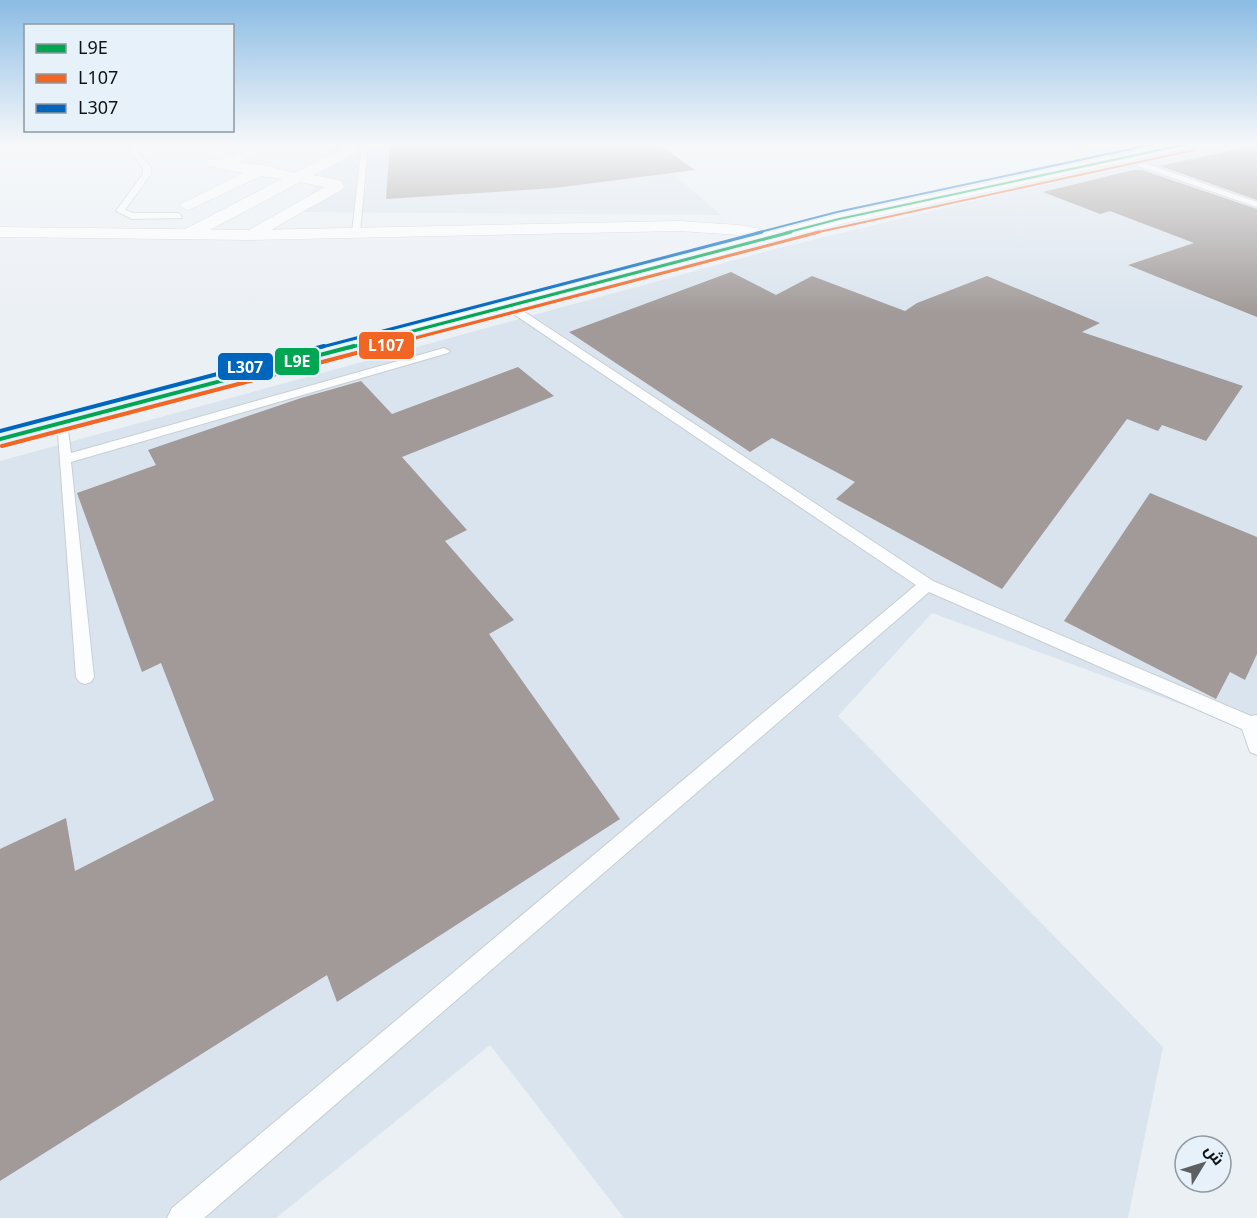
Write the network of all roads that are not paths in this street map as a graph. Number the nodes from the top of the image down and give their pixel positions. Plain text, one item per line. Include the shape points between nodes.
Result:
1 (128, 200) edge
2 (190, 200) edge
3 (204, 200) edge
4 (255, 200) edge
5 (313, 200) edge
6 (359, 200) edge
7 (869, 200) edge
8 (934, 200) edge
9 (1242, 200) edge
10 (1257, 205) edge
11 (183, 211) junction
12 (739, 230) junction
13 (0, 232) edge
14 (356, 233) junction
15 (166, 234) junction
16 (187, 235) junction
17 (249, 235) junction
18 (771, 237) junction
19 (507, 304) junction
20 (444, 351) dead end
21 (0, 419) edge
22 (61, 423) junction
23 (0, 439) edge
24 (66, 459) junction
25 (927, 585) junction
26 (85, 677) dead end
27 (1253, 723) edge
28 (1257, 746) edge
29 (182, 1218) edge

1 - 11 lane via 120,211 132,216
2 - 11 main road
3 - 11 main road
4 - 16 main road
5 - 17 main road
6 - 14 lane
7 - 12 main road
8 - 18 main road
9 - 10 lane
11 - 15 main road
12 - 14 main road via 679,226
12 - 18 main road
12 - 21 main road
13 - 15 main road
14 - 17 main road
15 - 16 main road
16 - 17 main road
18 - 19 main road
19 - 22 main road
19 - 25 lane
20 - 24 lane
22 - 23 main road
22 - 24 lane
24 - 26 lane
25 - 27 lane
25 - 29 lane
27 - 28 lane

